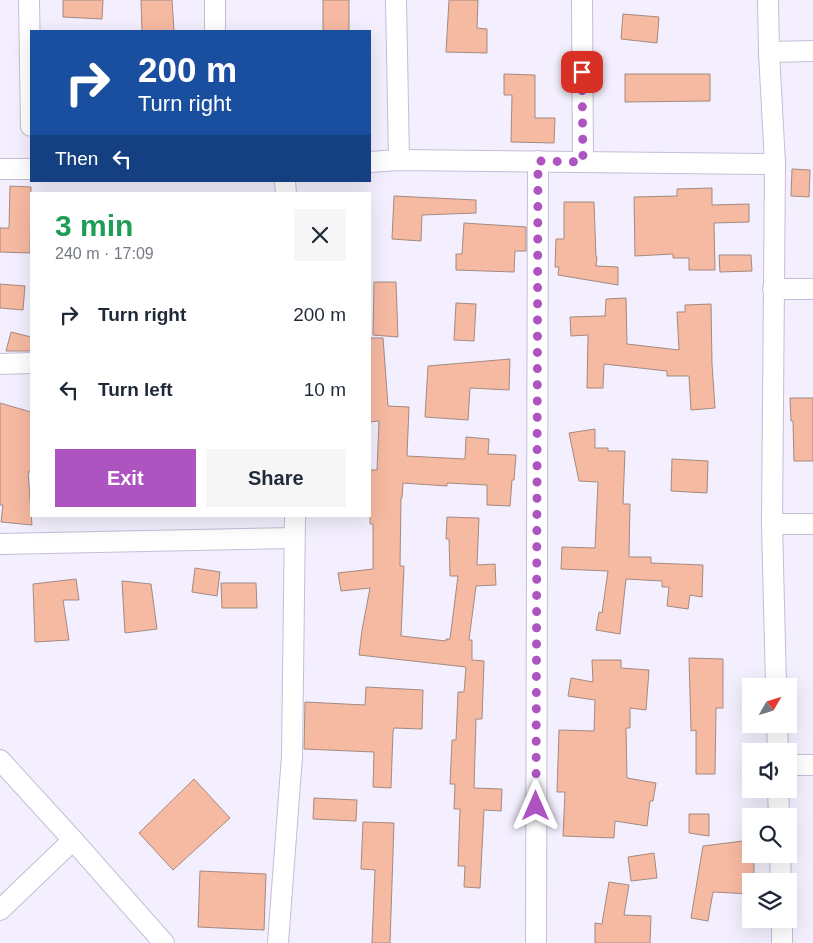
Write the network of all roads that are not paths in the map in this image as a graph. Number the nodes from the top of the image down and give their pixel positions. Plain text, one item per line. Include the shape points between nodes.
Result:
1 (29, 0) edge
2 (215, 0) edge
3 (396, 0) edge
4 (582, 0) edge
5 (768, 0) edge
6 (215, 30) edge
7 (813, 51) edge
8 (769, 52) junction
9 (30, 63) edge
10 (399, 160) junction
11 (538, 161) junction
12 (371, 162) edge
13 (583, 162) junction
14 (775, 164) junction
15 (0, 169) edge
16 (30, 169) edge
17 (774, 289) junction
18 (813, 289) edge
19 (30, 363) edge
20 (0, 364) edge
21 (295, 517) edge
22 (772, 524) junction
23 (813, 524) edge
24 (294, 538) junction
25 (0, 544) edge
26 (776, 678) edge
27 (0, 760) edge
28 (797, 765) edge
29 (813, 765) edge
30 (73, 840) junction
31 (0, 910) edge
32 (782, 928) edge
33 (164, 943) edge
34 (278, 943) edge
35 (536, 943) edge
36 (782, 943) edge

1 - 9 street
2 - 6 street
3 - 10 street
4 - 13 street
5 - 8 street
7 - 8 street
8 - 14 street
10 - 11 street
10 - 12 street
11 - 13 street
11 - 35 street
13 - 14 street
14 - 17 street
15 - 16 street
17 - 18 street
17 - 22 street
19 - 20 street
21 - 24 street
22 - 23 street
22 - 26 street
24 - 25 street
24 - 34 street via 292,756
27 - 30 street
28 - 29 street
30 - 31 street
30 - 33 street
32 - 36 street

